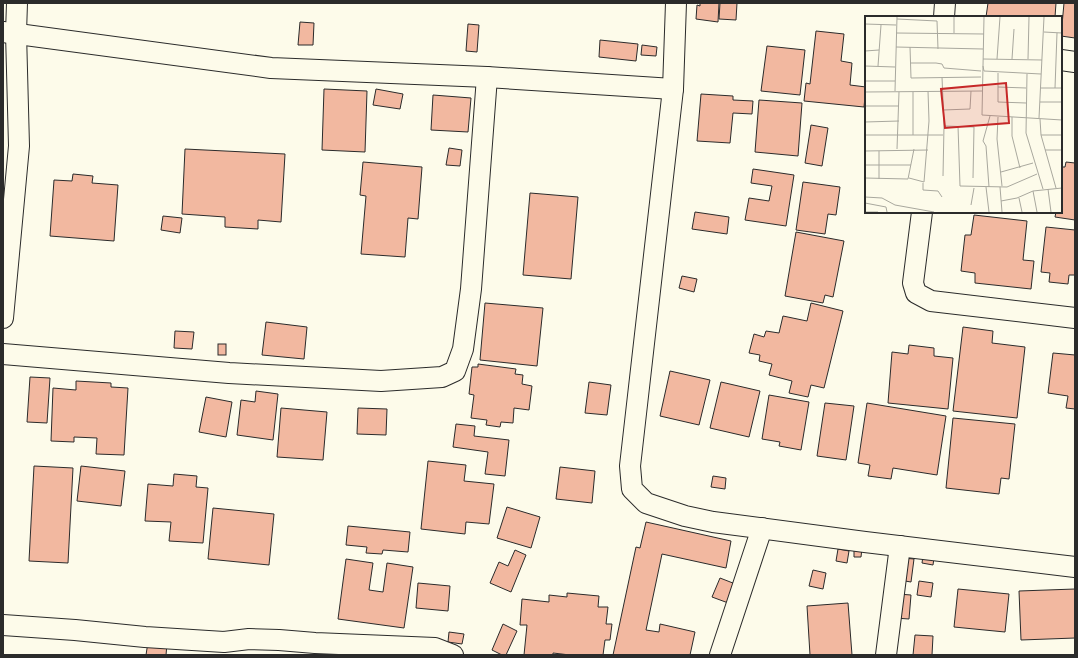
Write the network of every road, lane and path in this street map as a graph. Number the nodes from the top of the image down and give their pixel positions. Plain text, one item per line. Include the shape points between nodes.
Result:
1 (17, 3) edge
2 (676, 3) edge
3 (945, 3) edge
4 (944, 16) edge
5 (9, 32) edge
6 (1062, 60) edge
7 (1075, 62) edge
8 (487, 77) junction
9 (673, 89) junction
10 (922, 213) edge
11 (3, 318) edge
12 (1075, 318) edge
13 (3, 354) edge
14 (762, 528) junction
15 (900, 546) junction
16 (1075, 567) edge
17 (3, 625) edge
18 (223, 648) edge
19 (453, 655) edge
20 (720, 655) edge
21 (886, 655) edge

1 - 5 street
2 - 9 street
3 - 4 street
5 - 8 street via 271,68
5 - 11 street via 19,146
6 - 7 street
8 - 9 street
8 - 13 street via 471,289 463,349 455,371 442,377 380,381 229,373
9 - 14 street via 630,466 632,489 646,503 685,516
10 - 12 street via 913,283 916,293 931,301
14 - 15 street
14 - 20 street
15 - 16 street
15 - 21 street
17 - 18 street via 145,637
18 - 19 street via 249,639 435,648

